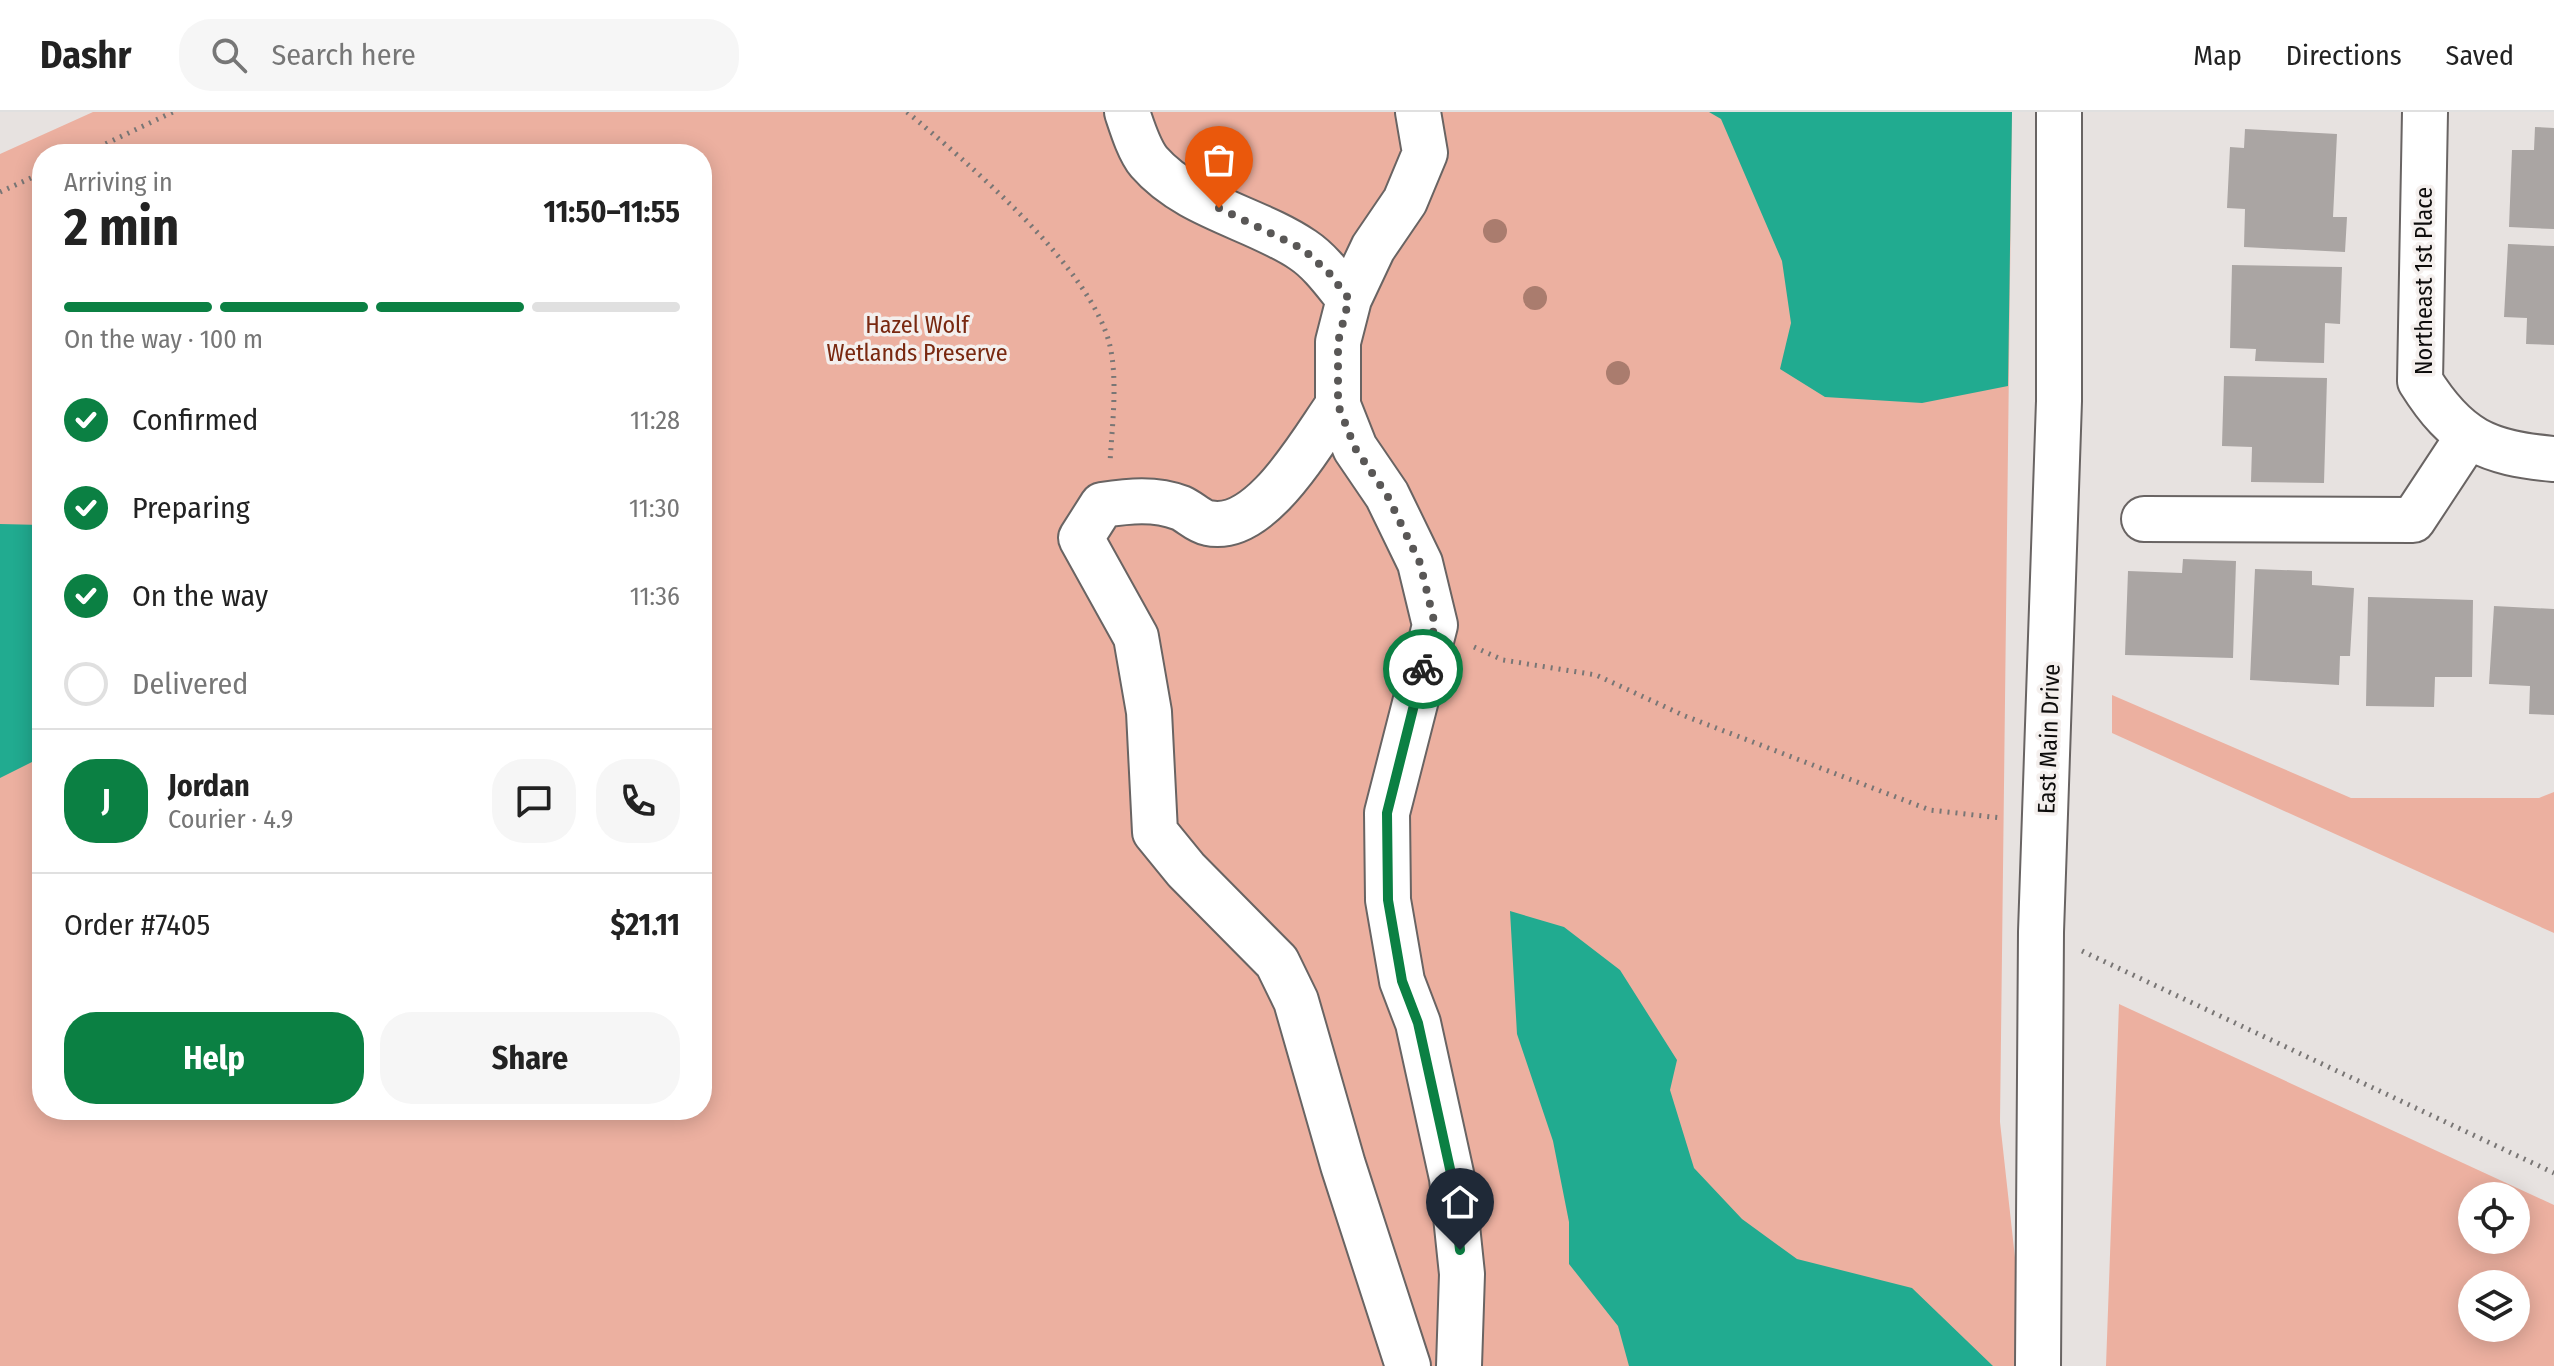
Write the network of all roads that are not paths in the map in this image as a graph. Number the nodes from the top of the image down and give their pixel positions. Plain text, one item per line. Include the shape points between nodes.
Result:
1 (1127, 112) edge
2 (1418, 112) edge
3 (2059, 112) edge
4 (2425, 112) edge
5 (1349, 299) junction
6 (1338, 405) junction
7 (2467, 438) junction
8 (2554, 459) edge
9 (2144, 519) dead end
10 (1408, 1366) edge
11 (1459, 1366) edge
12 (2038, 1366) edge

1 - 5 street via 1148,161 1172,182 1303,249
2 - 5 street via 1425,153 1405,201 1373,248
3 - 12 street, East Main Drive via 2059,401 2041,932
4 - 7 street, Northeast 1st Place via 2420,381 2438,411
5 - 6 street via 1338,342
6 - 10 street via 1277,491 1243,518 1208,523 1179,508 1137,499 1102,505 1081,538 1136,637 1149,712 1155,832 1277,962 1296,1001
6 - 11 street via 1355,448 1387,495 1420,563 1435,625 1387,813 1388,900 1402,981 1418,1023 1452,1178 1462,1274
7 - 8 street, Northeast 1st Place via 2508,455
7 - 9 street via 2413,520

